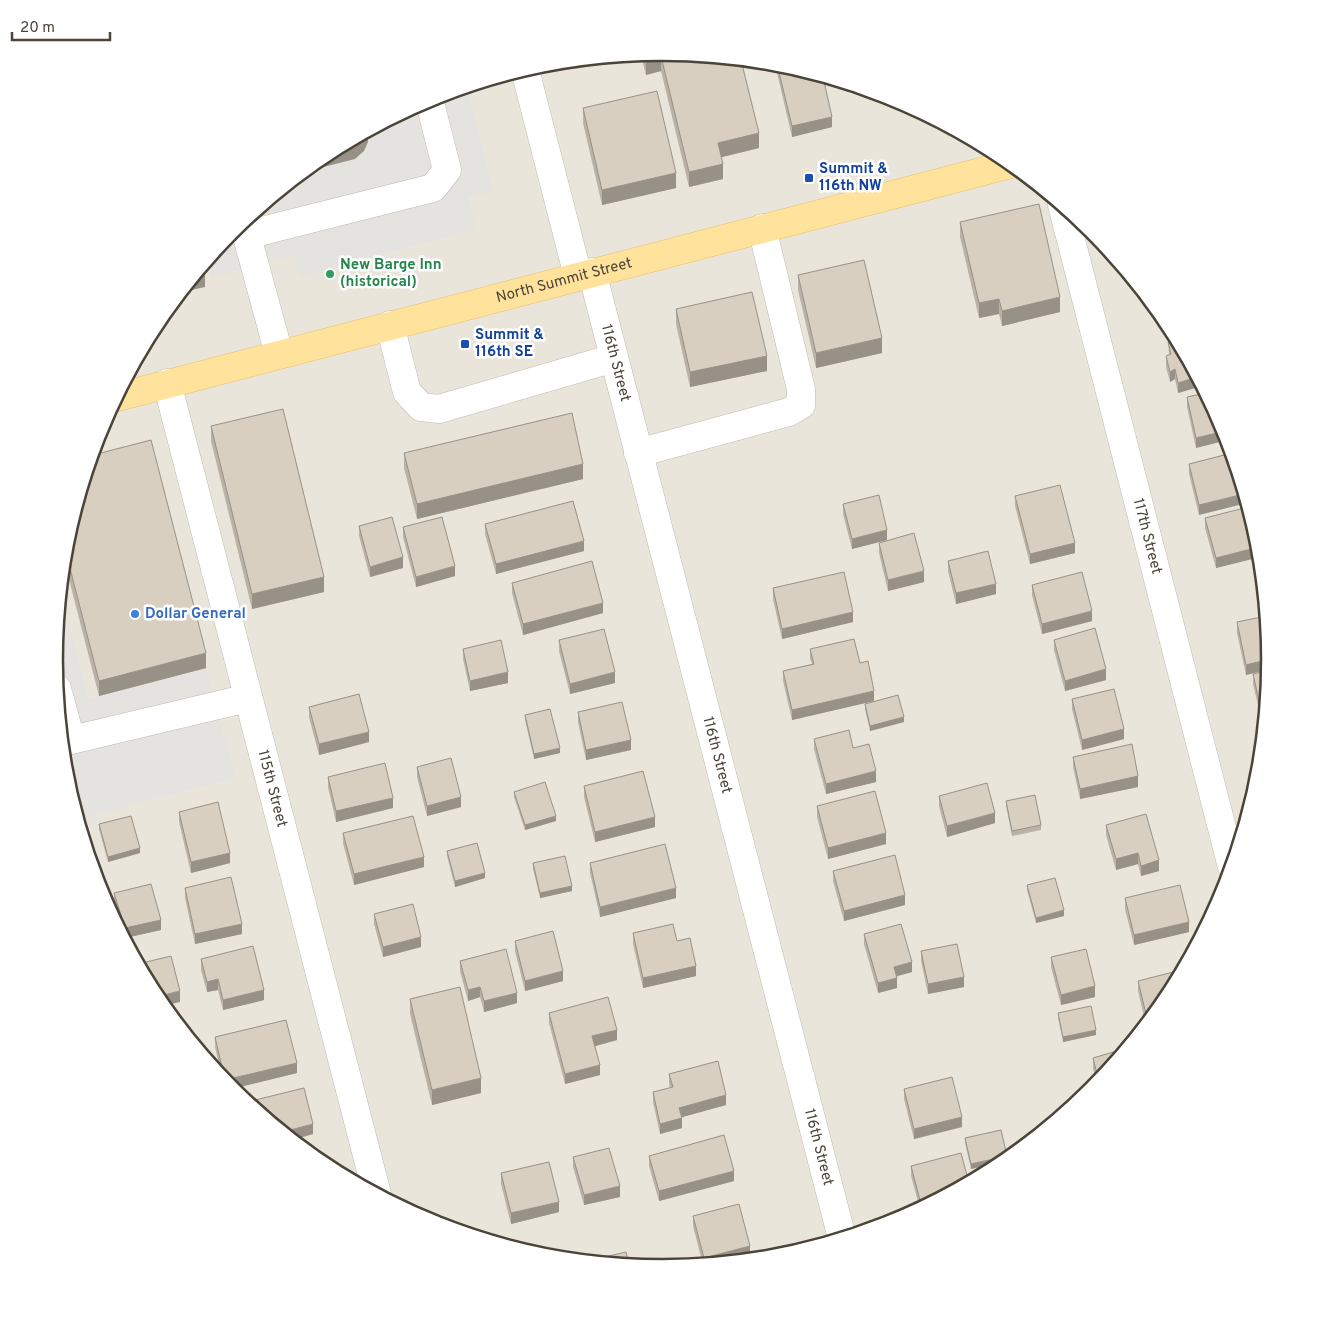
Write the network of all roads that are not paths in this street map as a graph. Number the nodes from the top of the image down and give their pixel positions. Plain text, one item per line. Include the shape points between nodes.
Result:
1 (527, 77) edge
2 (431, 108) edge
3 (1001, 167) edge
4 (1065, 217) edge
5 (248, 228) edge
6 (762, 228) junction
7 (245, 231) edge
8 (585, 274) junction
9 (390, 325) junction
10 (279, 354) junction
11 (614, 358) junction
12 (167, 384) junction
13 (125, 394) edge
14 (638, 453) junction
15 (248, 698) junction
16 (68, 741) edge
17 (1229, 856) edge
18 (375, 1186) edge
19 (841, 1232) edge

1 - 8 street, 116th Street
2 - 5 street via 447,170 433,188
3 - 6 main road, North Summit Street
4 - 17 street, 117th Street
6 - 8 main road, North Summit Street
6 - 14 street via 801,389 801,405 789,412
7 - 10 street
8 - 9 main road, North Summit Street
8 - 11 street, 116th Street
9 - 10 main road, North Summit Street
9 - 11 street via 407,392 421,407 439,409
10 - 12 main road, North Summit Street
11 - 14 street, 116th Street
12 - 13 main road, North Summit Street
12 - 15 street, 115th Street
14 - 19 street, 116th Street
15 - 16 street
15 - 18 street, 115th Street

